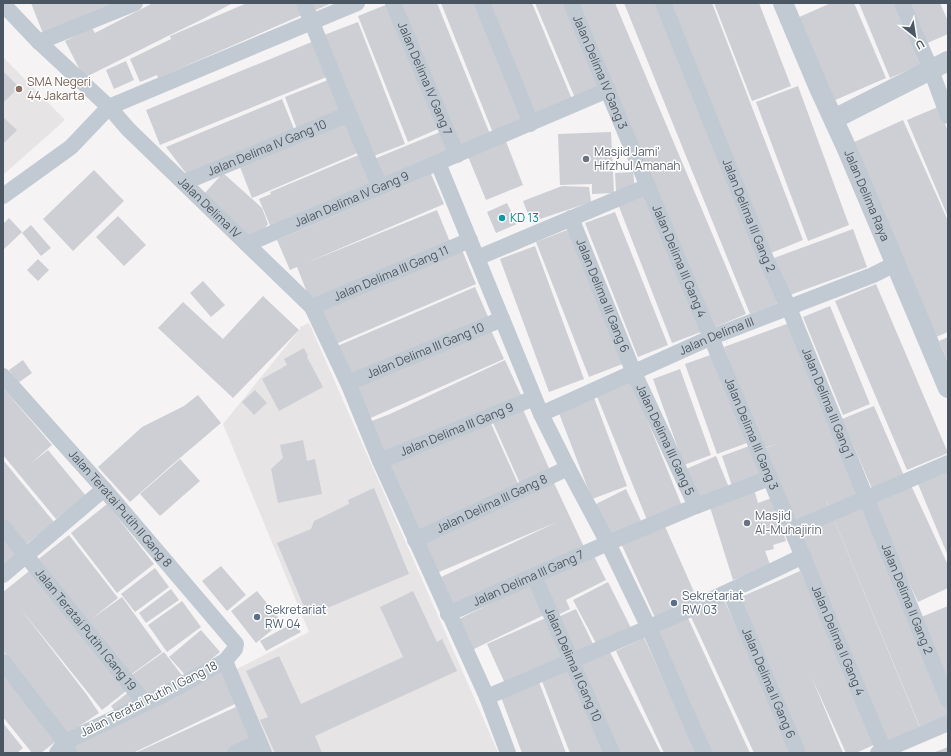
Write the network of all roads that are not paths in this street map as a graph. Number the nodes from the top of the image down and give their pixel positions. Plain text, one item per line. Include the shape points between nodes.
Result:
1 (135, 3) edge
2 (304, 3) edge
3 (357, 3) edge
4 (393, 3) edge
5 (482, 3) edge
6 (571, 3) edge
7 (663, 3) edge
8 (783, 3) edge
9 (902, 3) edge
10 (3, 4) edge
11 (311, 23) junction
12 (39, 42) junction
13 (940, 66) edge
14 (608, 90) junction
15 (109, 107) junction
16 (349, 114) junction
17 (948, 116) edge
18 (834, 119) junction
19 (530, 124) junction
20 (457, 155) junction
21 (438, 163) junction
22 (185, 182) junction
23 (648, 186) junction
24 (380, 187) junction
25 (3, 196) edge
26 (571, 218) junction
27 (470, 240) junction
28 (247, 244) junction
29 (477, 258) junction
30 (895, 264) junction
31 (312, 307) junction
32 (789, 308) junction
33 (502, 319) junction
34 (712, 337) junction
35 (634, 373) junction
36 (3, 376) edge
37 (348, 383) junction
38 (948, 388) edge
39 (534, 398) junction
40 (541, 414) junction
41 (380, 461) junction
42 (948, 462) edge
43 (568, 468) junction
44 (770, 478) junction
45 (104, 489) junction
46 (867, 498) junction
47 (696, 506) junction
48 (3, 527) edge
49 (792, 530) junction
50 (415, 540) junction
51 (608, 543) junction
52 (26, 556) junction
53 (803, 556) junction
54 (3, 575) edge
55 (534, 576) junction
56 (730, 592) junction
57 (448, 614) junction
58 (649, 628) junction
59 (235, 642) joint
60 (225, 661) junction
61 (572, 661) junction
62 (3, 662) edge
63 (487, 697) junction
64 (948, 700) edge
65 (145, 703) junction
66 (948, 723) edge
67 (261, 748) edge
68 (64, 749) edge
69 (882, 752) edge
70 (235, 753) edge
71 (508, 753) edge
72 (612, 753) edge
73 (704, 753) edge
74 (798, 753) edge

1 - 12 street
2 - 11 street
3 - 11 street
4 - 20 street, Jalan Delima IV Gang 7
5 - 19 street
6 - 14 street, Jalan Delima IV Gang 3
7 - 32 street, Jalan Delima III Gang 2 via 765,257
8 - 18 street, Jalan Delima Raya
9 - 13 street
10 - 12 street, Jalan Delima IV
11 - 15 street
11 - 16 street
12 - 15 street, Jalan Delima IV
13 - 17 street
13 - 18 street
14 - 19 street, Jalan Delima IV Gang 9
14 - 23 street, Jalan Delima IV Gang 3
15 - 22 street, Jalan Delima IV via 128,129
15 - 25 street via 71,147
16 - 22 street, Jalan Delima IV Gang 10
16 - 24 street
18 - 30 street, Jalan Delima Raya
19 - 20 street, Jalan Delima IV Gang 9
20 - 21 street, Jalan Delima IV Gang 9
21 - 24 street, Jalan Delima IV Gang 9
21 - 27 street
22 - 28 street, Jalan Delima IV
23 - 26 street
23 - 34 street, Jalan Delima III Gang 4
24 - 28 street, Jalan Delima IV Gang 9
26 - 29 street
26 - 35 street, Jalan Delima III Gang 6
27 - 29 street
27 - 31 street, Jalan Delima III Gang 11
28 - 31 street, Jalan Delima IV
29 - 33 street
30 - 32 street, Jalan Delima III
30 - 38 street, Jalan Delima Raya
31 - 37 street
32 - 34 street, Jalan Delima III
32 - 46 street, Jalan Delima III Gang 1
33 - 37 street, Jalan Delima III Gang 10
33 - 39 street
34 - 35 street, Jalan Delima III
34 - 44 street, Jalan Delima III Gang 3
35 - 40 street, Jalan Delima III
35 - 47 street, Jalan Delima III Gang 5
36 - 45 street, Jalan Teratai Putih II Gang 8
37 - 41 street
39 - 40 street
39 - 41 street, Jalan Delima III Gang 9
40 - 43 street
41 - 50 street
42 - 46 street
43 - 50 street, Jalan Delima III Gang 8
43 - 51 street
44 - 47 street, Jalan Delima III Gang 7
44 - 49 street, Jalan Delima III Gang 3
45 - 52 street
45 - 59 street, Jalan Teratai Putih II Gang 8
46 - 49 street
46 - 64 street, Jalan Delima II Gang 2
47 - 51 street, Jalan Delima III Gang 7
48 - 52 street, Jalan Teratai Putih I Gang 19
49 - 53 street, Jalan Delima II Gang 4
50 - 57 street
51 - 55 street, Jalan Delima III Gang 7
51 - 58 street
52 - 54 street
52 - 65 street, Jalan Teratai Putih I Gang 19
53 - 56 street
53 - 69 street, Jalan Delima II Gang 4
55 - 57 street, Jalan Delima III Gang 7
55 - 61 street, Jalan Delima II Gang 10
56 - 58 street
56 - 74 street, Jalan Delima II Gang 6
57 - 63 street
58 - 61 street
58 - 73 street
59 - 60 street, Jalan Teratai Putih I Gang 18 via 236,649
60 - 65 street, Jalan Teratai Putih I Gang 18
60 - 67 street
61 - 63 street
61 - 72 street, Jalan Delima II Gang 10
62 - 68 street
63 - 71 street
65 - 68 street, Jalan Teratai Putih I Gang 18
66 - 69 street
67 - 70 street

